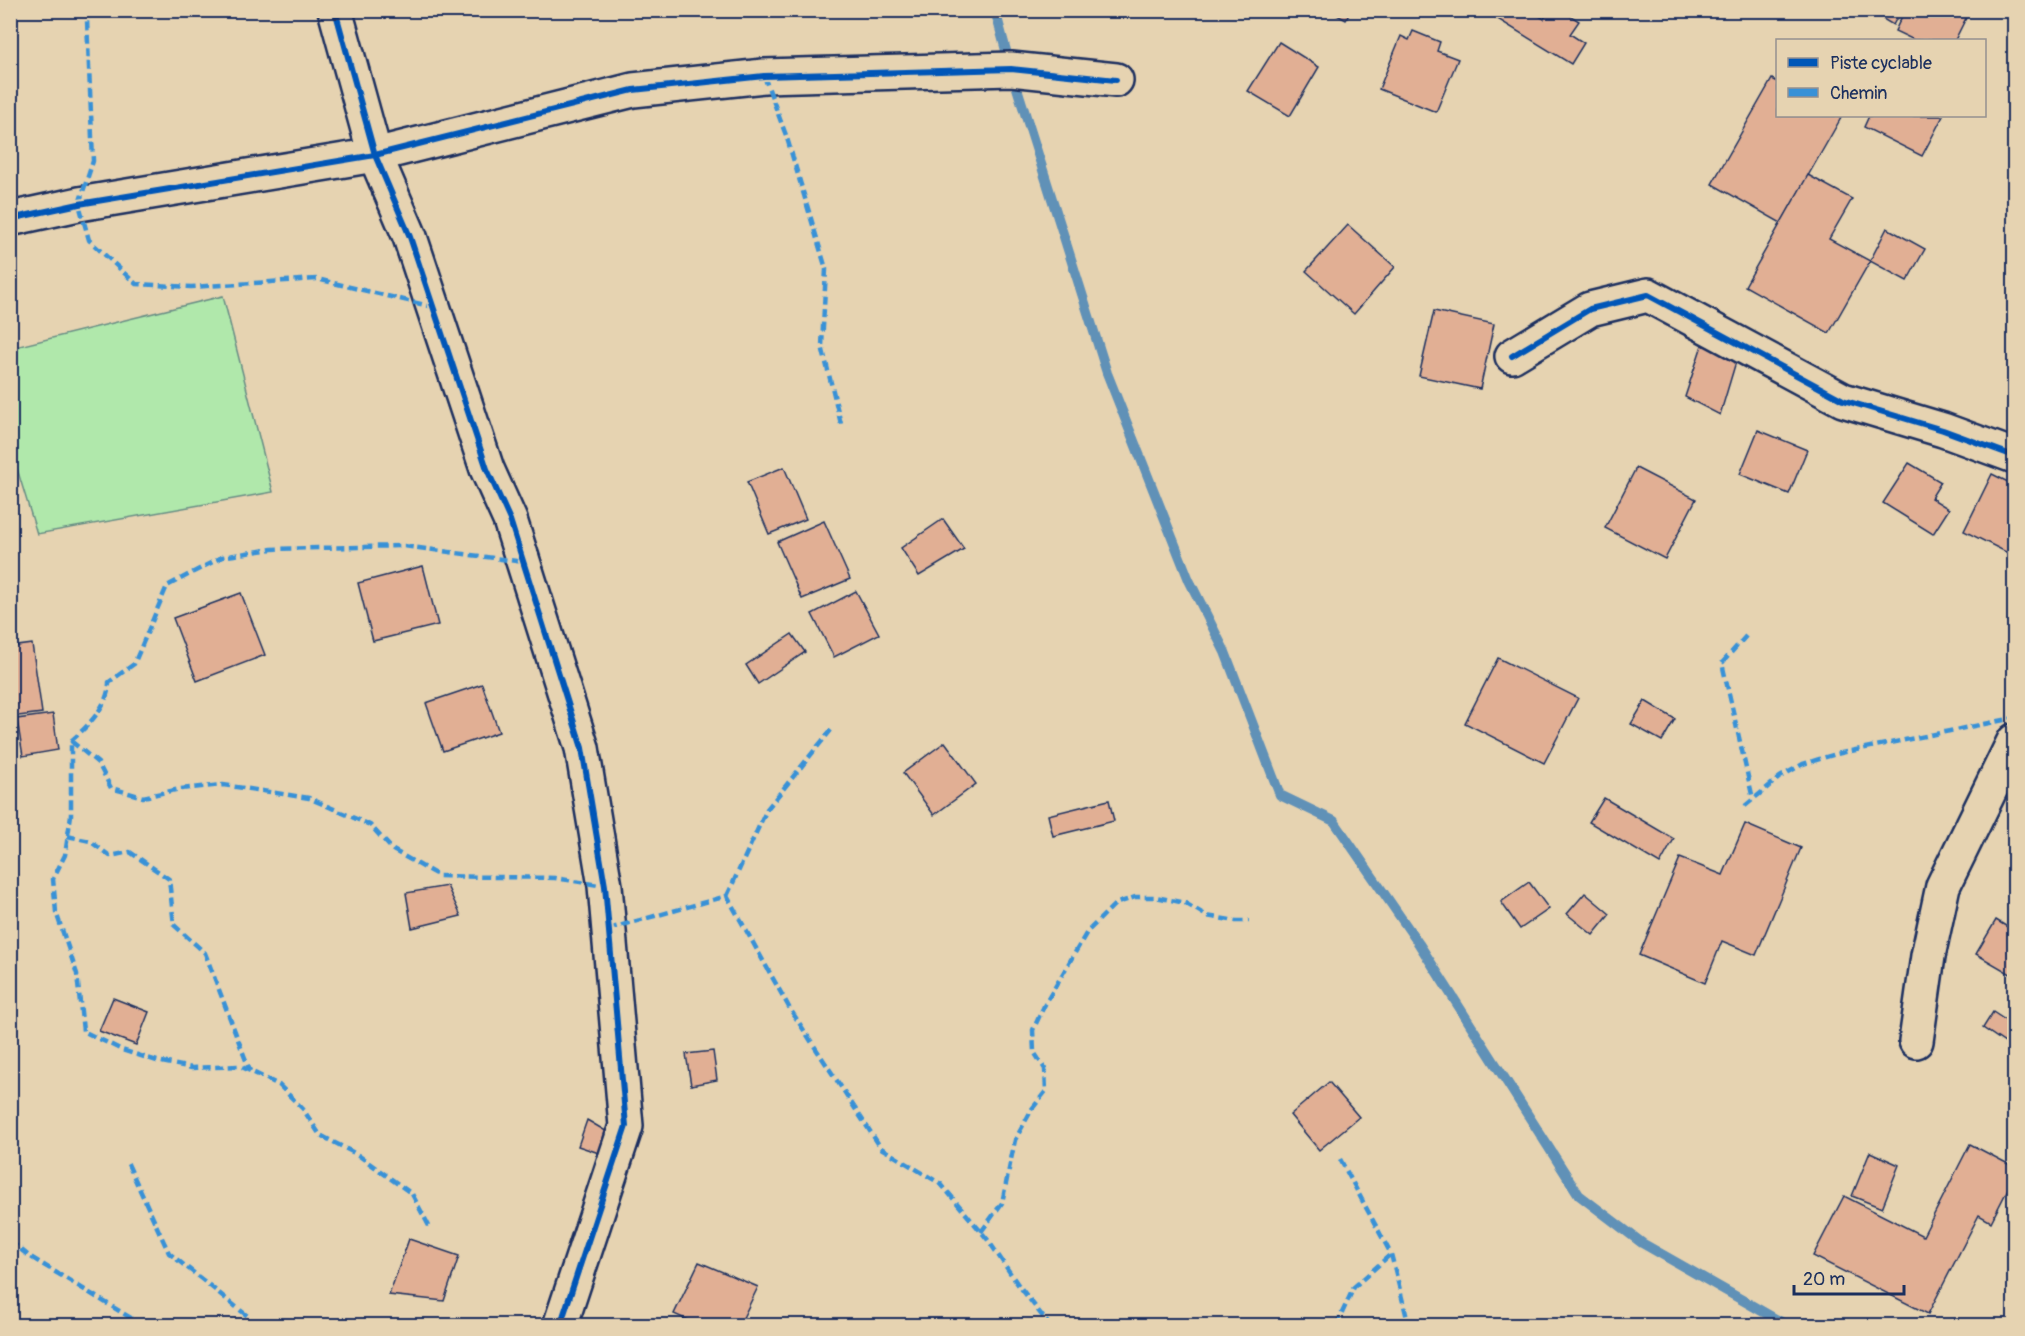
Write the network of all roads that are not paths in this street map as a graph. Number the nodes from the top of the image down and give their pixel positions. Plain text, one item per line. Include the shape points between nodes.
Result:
1 (335, 10) edge
2 (1116, 80) dead end
3 (375, 155) junction
4 (10, 219) edge
5 (1512, 356) dead end
6 (2014, 456) edge
7 (2014, 741) edge
8 (1916, 1041) dead end
9 (560, 1326) edge

1 - 3 street
2 - 3 street via 1011,69 764,76 633,90
3 - 4 street
3 - 9 street via 410,237 487,469 510,520 542,617 582,748 603,875 626,1126
5 - 6 street via 1590,309 1648,295 1843,400
7 - 8 street via 1943,886

